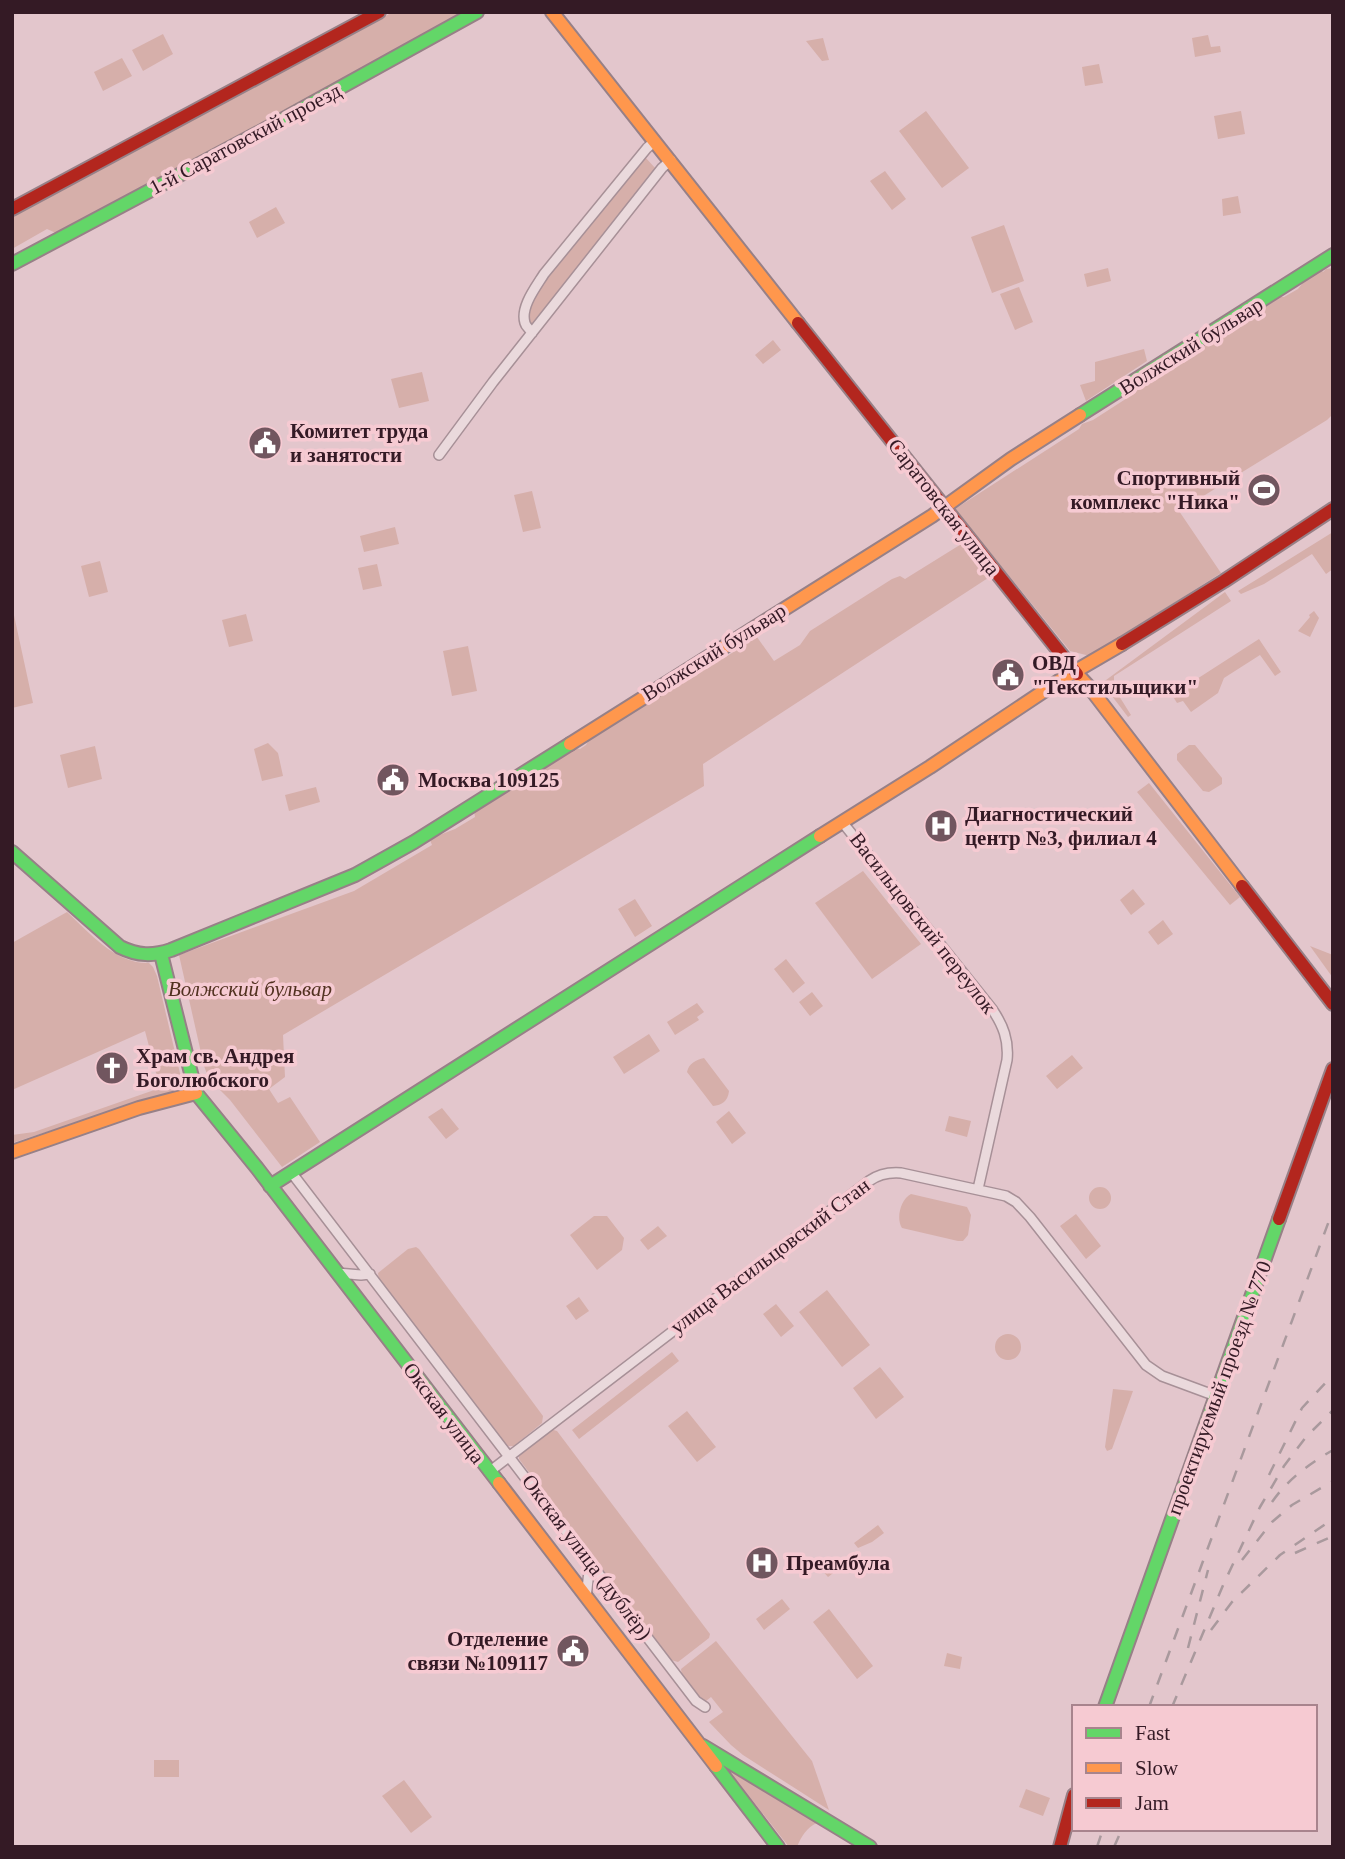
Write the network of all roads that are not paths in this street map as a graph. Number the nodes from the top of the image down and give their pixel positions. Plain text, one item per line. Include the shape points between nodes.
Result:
1 (379, 12) edge
2 (477, 12) edge
3 (552, 12) edge
4 (655, 141) junction
5 (671, 160) junction
6 (12, 209) edge
7 (1333, 255) edge
8 (12, 264) edge
9 (532, 333) junction
10 (439, 454) dead end
11 (944, 507) junction
12 (1333, 509) edge
13 (1075, 672) junction
14 (843, 822) junction
15 (12, 852) edge
16 (161, 954) junction
17 (1333, 1004) edge
18 (1333, 1069) edge
19 (196, 1093) junction
20 (13, 1151) edge
21 (291, 1172) junction
22 (270, 1186) junction
23 (978, 1189) junction
24 (337, 1273) junction
25 (370, 1274) junction
26 (1216, 1396) junction
27 (509, 1456) junction
28 (489, 1472) junction
29 (590, 1562) junction
30 (586, 1598) junction
31 (1106, 1705) edge
32 (705, 1707) dead end
33 (696, 1742) junction
34 (1072, 1802) edge
35 (778, 1847) edge
36 (870, 1847) edge
37 (1060, 1847) edge

1 - 6 street
2 - 8 street, 1-й Саратовский проезд
3 - 4 street, Саратовская улица
4 - 5 street, Саратовская улица
4 - 9 street via 531,294 525,323
5 - 9 street
5 - 11 street, Саратовская улица
7 - 11 street, Волжский бульвар via 1011,459
9 - 10 street
11 - 13 street, Саратовская улица
11 - 16 street, Волжский бульвар via 377,864
12 - 13 street
13 - 14 street
13 - 17 street, Саратовская улица
14 - 21 street
14 - 23 street, Васильцовский переулок via 992,1009 1005,1032 1007,1060
15 - 16 street, Волжский бульвар via 120,947 144,956
16 - 19 street, Окская улица
18 - 26 street, проектируемый проезд № 770
19 - 20 street
19 - 22 street, Окская улица
21 - 22 street
21 - 25 street, Окская улица (дублёр)
22 - 24 street, Окская улица
23 - 26 street, улица Васильцовский Стан via 1006,1196 1023,1208 1146,1365 1162,1376
23 - 27 street, улица Васильцовский Стан via 901,1173 874,1177
24 - 25 street
24 - 28 street, Окская улица
25 - 27 street, Окская улица (дублёр)
26 - 31 street, проектируемый проезд № 770
27 - 28 street, улица Васильцовский Стан
27 - 29 street, Окская улица (дублёр)
28 - 30 street, Окская улица
29 - 30 street
29 - 32 street, Окская улица (дублёр)
30 - 33 street, Окская улица
33 - 35 street, Окская улица
33 - 36 street
34 - 37 street

